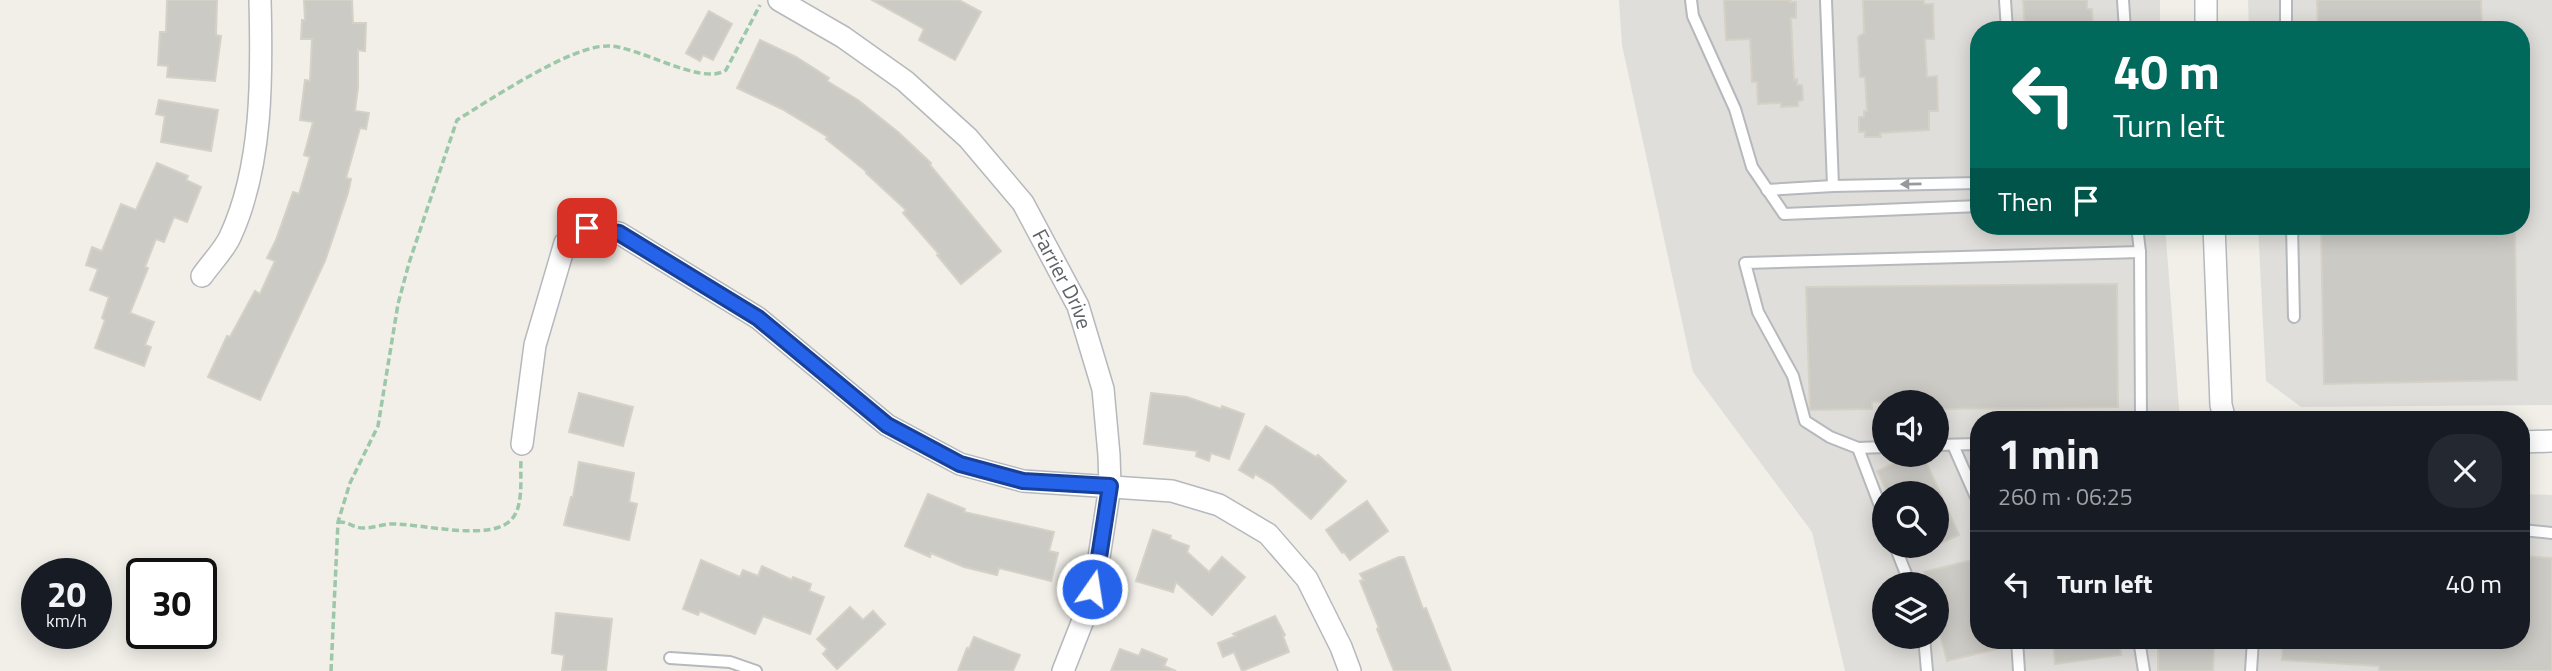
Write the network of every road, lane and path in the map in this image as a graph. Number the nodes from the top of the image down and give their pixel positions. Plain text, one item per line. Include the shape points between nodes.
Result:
1 (260, 0) edge
2 (763, 0) edge
3 (779, 0) edge
4 (1691, 0) edge
5 (1826, 0) edge
6 (2005, 0) edge
7 (2123, 0) edge
8 (2206, 0) edge
9 (2286, 0) edge
10 (2006, 21) edge
11 (2124, 21) edge
12 (2206, 21) edge
13 (2286, 21) edge
14 (1970, 183) edge
15 (1833, 186) junction
16 (1767, 190) junction
17 (1970, 206) edge
18 (2139, 235) edge
19 (2214, 235) edge
20 (2292, 235) edge
21 (2140, 252) junction
22 (202, 276) dead end
23 (2294, 317) dead end
24 (2141, 411) edge
25 (2223, 411) edge
26 (2552, 441) edge
27 (2530, 442) edge
28 (522, 444) joint
29 (1949, 444) edge
30 (1953, 444) junction
31 (1970, 444) edge
32 (1872, 447) edge
33 (1858, 448) junction
34 (1970, 483) edge
35 (1872, 485) edge
36 (1110, 486) junction
37 (338, 522) junction
38 (2530, 531) edge
39 (2552, 533) edge
40 (1925, 649) edge
41 (2018, 649) edge
42 (2140, 649) edge
43 (2252, 649) edge
44 (670, 658) dead end
45 (331, 671) edge
46 (756, 671) edge
47 (1063, 671) edge
48 (1350, 671) edge
49 (1927, 671) edge
50 (2019, 671) edge
51 (2144, 671) edge
52 (2251, 671) edge

1 - 22 street via 262,66 252,173 230,238
2 - 37 path via 721,74 699,73 625,48 605,46 583,50 538,71 457,120 398,304 378,426 350,483
3 - 36 street, Farrier Drive via 905,81 968,138 1023,202 1078,306 1103,389
4 - 16 lane via 1693,16 1735,109 1752,167
5 - 15 lane
6 - 10 lane
7 - 11 lane
8 - 12 street
9 - 13 lane
14 -> 15 lane
15 - 16 lane
16 - 17 lane via 1784,214
18 - 21 lane
19 - 25 street
20 - 23 lane
21 - 24 lane
21 - 33 lane via 1745,263 1758,312 1793,376 1805,421
26 - 27 street
28 - 36 street via 535,345 565,243 587,228 619,233 758,318 887,425 960,464 1023,481
28 - 37 path via 520,498 514,516 503,527 472,530 391,524 365,528
29 - 30 lane
30 - 31 lane
30 - 34 lane
32 - 33 lane
33 - 35 lane
36 - 47 street, Farrier Drive via 1098,564
36 - 48 street via 1172,491 1219,505 1268,534 1307,579
37 - 45 path
38 - 39 lane
40 - 49 lane
41 - 50 lane
42 - 51 lane
43 - 52 lane
44 - 46 lane via 730,662

